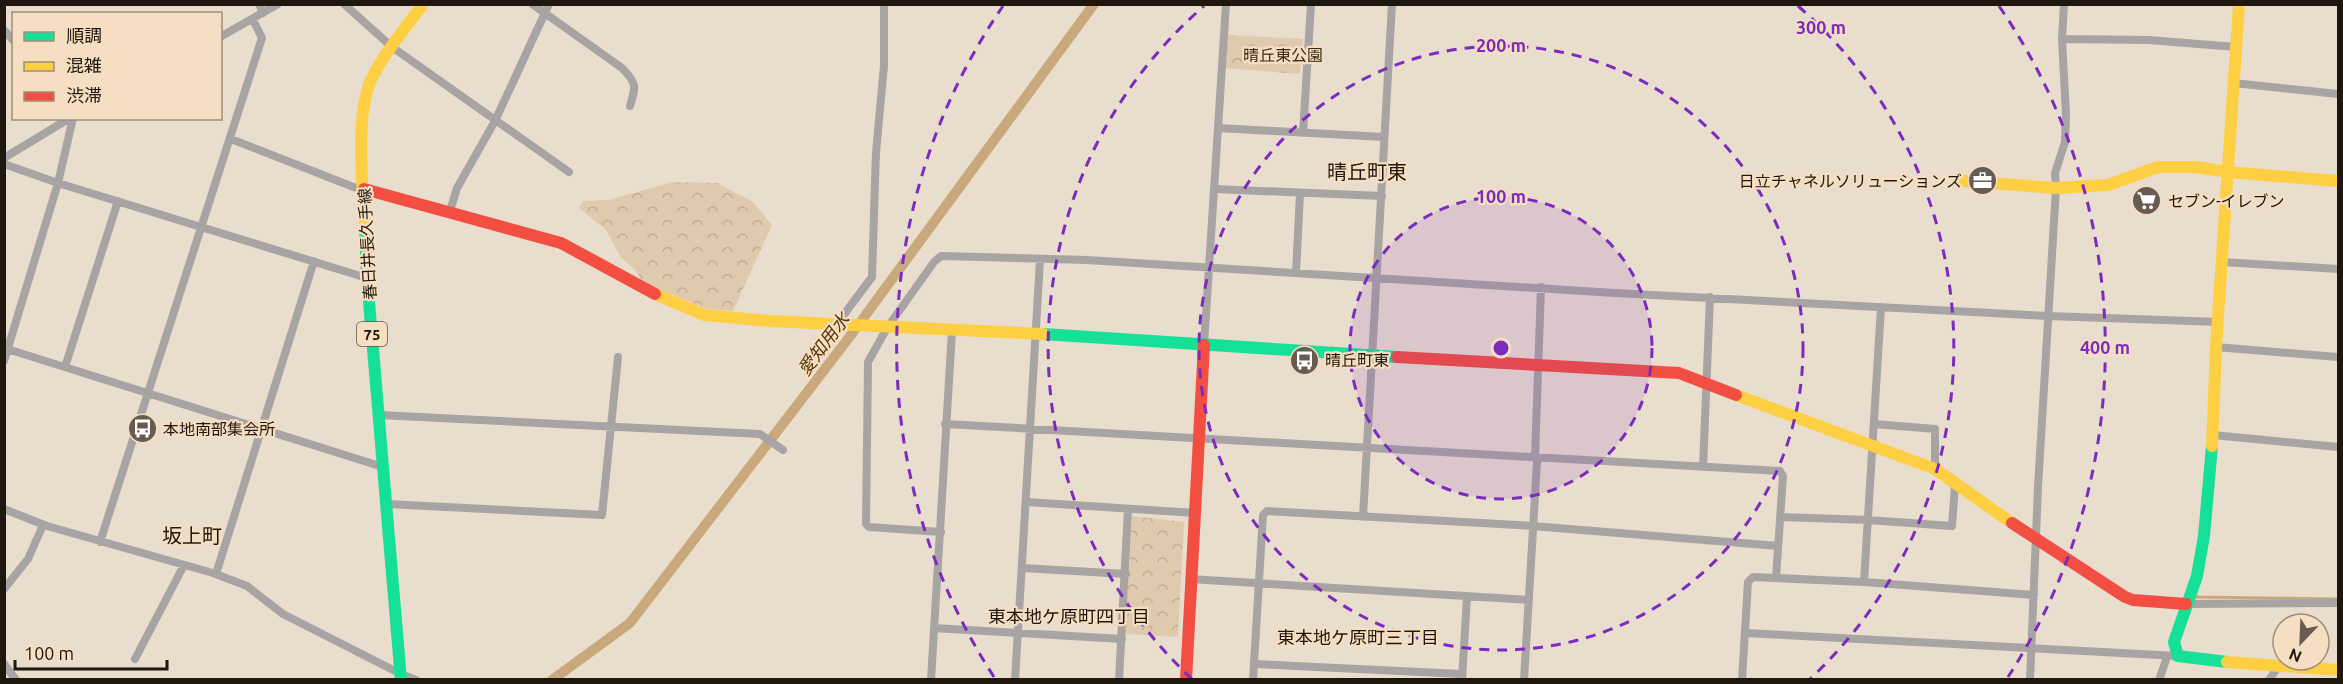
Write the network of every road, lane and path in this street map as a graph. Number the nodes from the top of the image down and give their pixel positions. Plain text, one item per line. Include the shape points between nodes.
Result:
1 (278, 4) edge
2 (344, 4) edge
3 (423, 4) edge
4 (532, 4) edge
5 (549, 4) edge
6 (884, 4) edge
7 (1226, 4) edge
8 (1311, 4) edge
9 (1392, 4) edge
10 (2064, 4) edge
11 (2239, 4) edge
12 (261, 9) edge
13 (545, 14) junction
14 (253, 20) junction
15 (222, 36) edge
16 (2062, 39) junction
17 (392, 47) junction
18 (2236, 47) junction
19 (2234, 82) junction
20 (2338, 94) edge
21 (630, 106) dead end
22 (68, 120) edge
23 (71, 120) edge
24 (495, 121) junction
25 (1218, 128) junction
26 (1303, 133) junction
27 (1384, 137) junction
28 (231, 139) junction
29 (4, 158) edge
30 (4, 164) edge
31 (568, 172) dead end
32 (2228, 172) junction
33 (1964, 181) dead end
34 (2338, 181) edge
35 (58, 183) junction
36 (2056, 188) junction
37 (363, 189) junction
38 (1214, 189) junction
39 (1300, 193) junction
40 (1382, 196) junction
41 (118, 201) junction
42 (450, 211) junction
43 (203, 226) junction
44 (1040, 260) junction
45 (314, 261) junction
46 (2222, 262) junction
47 (1210, 268) junction
48 (2338, 269) edge
49 (1296, 273) junction
50 (1376, 277) junction
51 (367, 278) junction
52 (1541, 287) junction
53 (1710, 297) junction
54 (1881, 306) junction
55 (2048, 316) junction
56 (2219, 322) junction
57 (840, 325) junction
58 (887, 328) junction
59 (952, 331) junction
60 (1035, 334) junction
61 (1203, 345) junction
62 (2216, 347) junction
63 (6, 349) edge
64 (1371, 355) junction
65 (618, 357) dead end
66 (2338, 357) edge
67 (4, 361) edge
68 (1537, 366) junction
69 (65, 367) junction
70 (1706, 384) junction
71 (149, 393) junction
72 (379, 415) junction
73 (945, 424) junction
74 (1874, 424) junction
75 (612, 427) junction
76 (262, 429) junction
77 (1030, 430) junction
78 (2213, 435) junction
79 (1200, 439) junction
80 (1872, 447) junction
81 (2338, 447) edge
82 (1367, 448) junction
83 (783, 450) dead end
84 (1535, 457) junction
85 (383, 467) junction
86 (1703, 467) junction
87 (1935, 470) junction
88 (1955, 485) junction
89 (1027, 502) junction
90 (387, 504) junction
91 (4, 509) edge
92 (1128, 509) junction
93 (1195, 513) junction
94 (1363, 516) junction
95 (1781, 517) junction
96 (1868, 520) junction
97 (43, 525) junction
98 (1533, 526) junction
99 (940, 532) junction
100 (2036, 539) junction
101 (100, 542) junction
102 (1778, 546) junction
103 (184, 565) junction
104 (1023, 568) junction
105 (1126, 573) junction
106 (216, 574) junction
107 (1776, 578) junction
108 (1190, 579) junction
109 (1864, 582) junction
110 (1258, 583) junction
111 (4, 589) edge
112 (2034, 595) junction
113 (1467, 597) junction
114 (1529, 600) junction
115 (2338, 603) edge
116 (2186, 604) junction
117 (934, 628) junction
118 (1745, 633) junction
119 (1018, 634) junction
120 (1122, 639) junction
121 (2032, 647) junction
122 (2173, 656) junction
123 (135, 659) dead end
124 (4, 664) edge
125 (1254, 664) junction
126 (2271, 665) edge
127 (401, 677) edge
128 (1462, 677) edge
129 (16, 680) edge
130 (416, 680) edge
131 (931, 680) edge
132 (1015, 680) edge
133 (1119, 680) edge
134 (1186, 680) edge
135 (1253, 680) edge
136 (1524, 680) edge
137 (1742, 680) edge
138 (2030, 680) edge
139 (2159, 680) edge

1 - 12 street
2 - 17 street
3 - 17 street, 春日井長久手線 / 75
4 - 13 street
5 - 13 street
6 - 57 street via 872,277
7 - 25 street
8 - 26 street
9 - 27 street
10 - 16 street
11 - 18 street
12 - 14 street
13 - 21 street via 632,78 635,85
13 - 24 street
14 - 15 street
14 - 28 street via 262,38
16 - 18 street
16 - 36 street via 2065,142 2055,173
17 - 24 street
17 - 37 street, 春日井長久手線 / 75 via 374,73 365,97 361,139
18 - 19 street
19 - 20 street
19 - 32 street
22 - 29 street
23 - 35 street
24 - 31 street
24 - 42 street via 457,188
25 - 26 street
25 - 38 street
26 - 27 street
27 - 40 street
28 - 37 street
28 - 43 street
30 - 35 street
32 - 34 street
32 - 36 street via 2158,167 2108,184
32 - 46 street
33 - 36 street
35 - 41 street
35 - 63 street
36 - 55 street
37 - 42 street
37 - 51 street, 春日井長久手線 / 75
38 - 39 street
38 - 47 street
39 - 40 street
39 - 49 street
40 - 50 street
41 - 43 street
41 - 69 street
42 - 57 street via 561,243 666,300 704,315
43 - 45 street
43 - 71 street
44 - 47 street
44 - 58 street via 941,256
44 - 60 street
45 - 51 street
45 - 76 street
46 - 48 street
46 - 56 street
47 - 49 street
47 - 61 street
49 - 50 street
50 - 52 street
50 - 64 street
51 - 72 street, 春日井長久手線 / 75
52 - 53 street
52 - 68 street
53 - 54 street
53 - 70 street
54 - 55 street
54 - 74 street
55 - 56 street
55 - 100 street
56 - 62 street
57 - 58 street
58 - 59 street
58 - 99 street via 868,362 866,524
59 - 60 street
59 - 73 street
60 - 61 street
60 - 77 street
61 - 64 street
61 - 79 street
62 - 66 street
62 - 78 street
63 - 67 street
63 - 69 street
64 - 68 street
64 - 82 street
65 - 75 street
68 - 70 street via 1678,373
68 - 84 street
69 - 71 street
70 - 80 street
70 - 86 street
71 - 76 street
71 - 101 street
72 - 75 street
72 - 85 street, 春日井長久手線 / 75
73 - 77 street
73 - 99 street
74 - 80 street
74 - 87 street via 1935,429
75 - 83 street via 760,434
75 - 90 street via 602,515
76 - 85 street
76 - 106 street
77 - 79 street
77 - 89 street
78 - 81 street
78 - 116 street via 2204,536 2197,576
79 - 82 street
79 - 93 street
80 - 87 street
80 - 96 street
82 - 84 street
82 - 94 street
84 - 86 street
84 - 98 street
85 - 90 street, 春日井長久手線 / 75
86 - 95 street via 1782,472
87 - 88 street
88 - 96 street via 1952,526
88 - 100 street
89 - 92 street
89 - 104 street
90 - 127 street, 春日井長久手線 / 75
91 - 97 street
92 - 93 street
92 - 105 street
93 - 108 street
94 - 98 street
94 - 110 street via 1267,511 1263,515
95 - 96 street
95 - 102 street
96 - 109 street
97 - 101 street
97 - 111 street via 28,559
98 - 102 street
98 - 114 street
99 - 117 street
100 - 112 street
100 - 116 street via 2125,597
101 - 103 street
102 - 107 street
103 - 106 street
103 - 123 street
104 - 105 street
104 - 119 street
105 - 120 street
106 - 127 street via 247,586 283,614
107 - 109 street
107 - 118 street via 1752,577 1748,582
108 - 110 street
108 - 134 street
109 - 112 street
110 - 113 street
110 - 125 street
112 - 121 street
113 - 114 street
113 - 128 street
114 - 136 street
115 - 116 street
116 - 122 street
117 - 119 street
117 - 131 street
118 - 121 street
118 - 137 street
119 - 120 street
119 - 132 street
120 - 133 street
121 - 122 street
121 - 138 street
122 - 126 street
122 - 139 street
124 - 129 street
125 - 128 street
125 - 135 street
127 - 130 street

